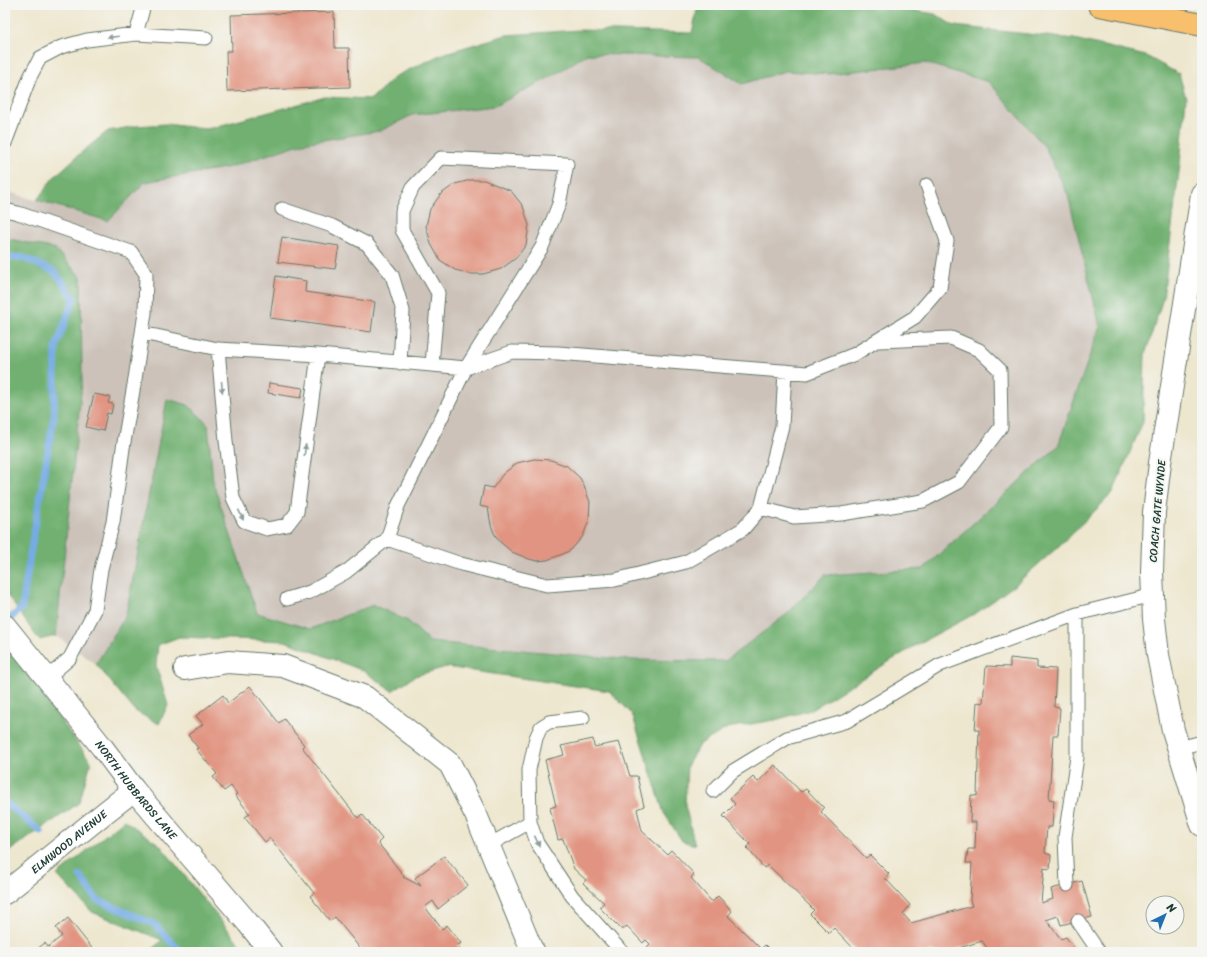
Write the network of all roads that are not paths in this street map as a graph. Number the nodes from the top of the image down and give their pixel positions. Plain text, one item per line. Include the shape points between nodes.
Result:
1 (144, 5) edge
2 (1099, 5) edge
3 (1202, 25) edge
4 (136, 34) junction
5 (206, 38) dead end
6 (5, 144) edge
7 (927, 184) dead end
8 (1202, 194) edge
9 (282, 209) dead end
10 (5, 210) edge
11 (142, 333) junction
12 (877, 341) junction
13 (218, 349) junction
14 (318, 355) junction
15 (400, 363) junction
16 (432, 365) junction
17 (466, 368) junction
18 (785, 371) junction
19 (761, 508) junction
20 (387, 539) junction
21 (1153, 595) junction
22 (287, 599) dead end
23 (1077, 614) junction
24 (10, 632) edge
25 (185, 669) dead end
26 (47, 678) junction
27 (583, 718) dead end
28 (1202, 742) edge
29 (1178, 748) junction
30 (134, 790) junction
31 (713, 790) dead end
32 (530, 822) junction
33 (1202, 825) edge
34 (489, 845) junction
35 (1067, 885) dead end
36 (5, 893) edge
37 (1078, 921) dead end
38 (271, 952) edge
39 (534, 952) edge
40 (622, 952) edge
41 (1099, 952) edge

1 - 4 lane
2 - 3 main road
4 - 5 lane
4 -> 6 lane via 87,40 60,48 40,58 30,77
7 - 12 lane via 948,241 940,288 915,317
8 - 21 street, COACH GATE WYNDE via 1154,512
9 - 15 lane via 332,226 367,244 392,275 403,311
10 - 11 lane via 131,252 146,274
11 - 13 lane
11 - 26 lane via 113,522 100,569 95,610 70,658
12 - 18 lane via 855,354 807,373
12 - 19 lane via 950,338 979,350 1000,370 1002,427 959,482 923,501 818,516 794,517
13 - 14 lane
13 -> 14 lane via 233,498 244,521 267,529 287,525 297,512
14 - 15 lane
15 - 16 lane
16 - 17 lane
16 - 17 lane via 438,293 402,230 402,211 413,187 441,158 567,164 559,204 542,247
17 - 18 lane via 512,352 558,353
17 - 20 lane via 398,506
18 - 19 lane via 782,426
19 - 20 lane via 743,529 686,562 615,580 547,585 461,564
20 - 22 lane via 346,572 310,592
21 - 23 lane
21 - 29 street, COACH GATE WYNDE via 1158,655
23 - 31 lane via 940,665 847,721 787,738 732,771
23 - 35 lane via 1077,757 1065,837
24 - 26 street, NORTH HUBBARDS LANE
25 - 34 street via 228,662 283,666 365,697 450,764
26 - 30 street, NORTH HUBBARDS LANE
27 - 32 lane via 549,722 541,727 529,770
28 - 29 lane
29 - 33 street, COACH GATE WYNDE
30 - 36 street, ELMWOOD AVENUE
30 - 38 street, NORTH HUBBARDS LANE
32 - 34 lane
32 -> 40 lane via 537,843 572,896
34 - 39 street
37 - 41 lane

